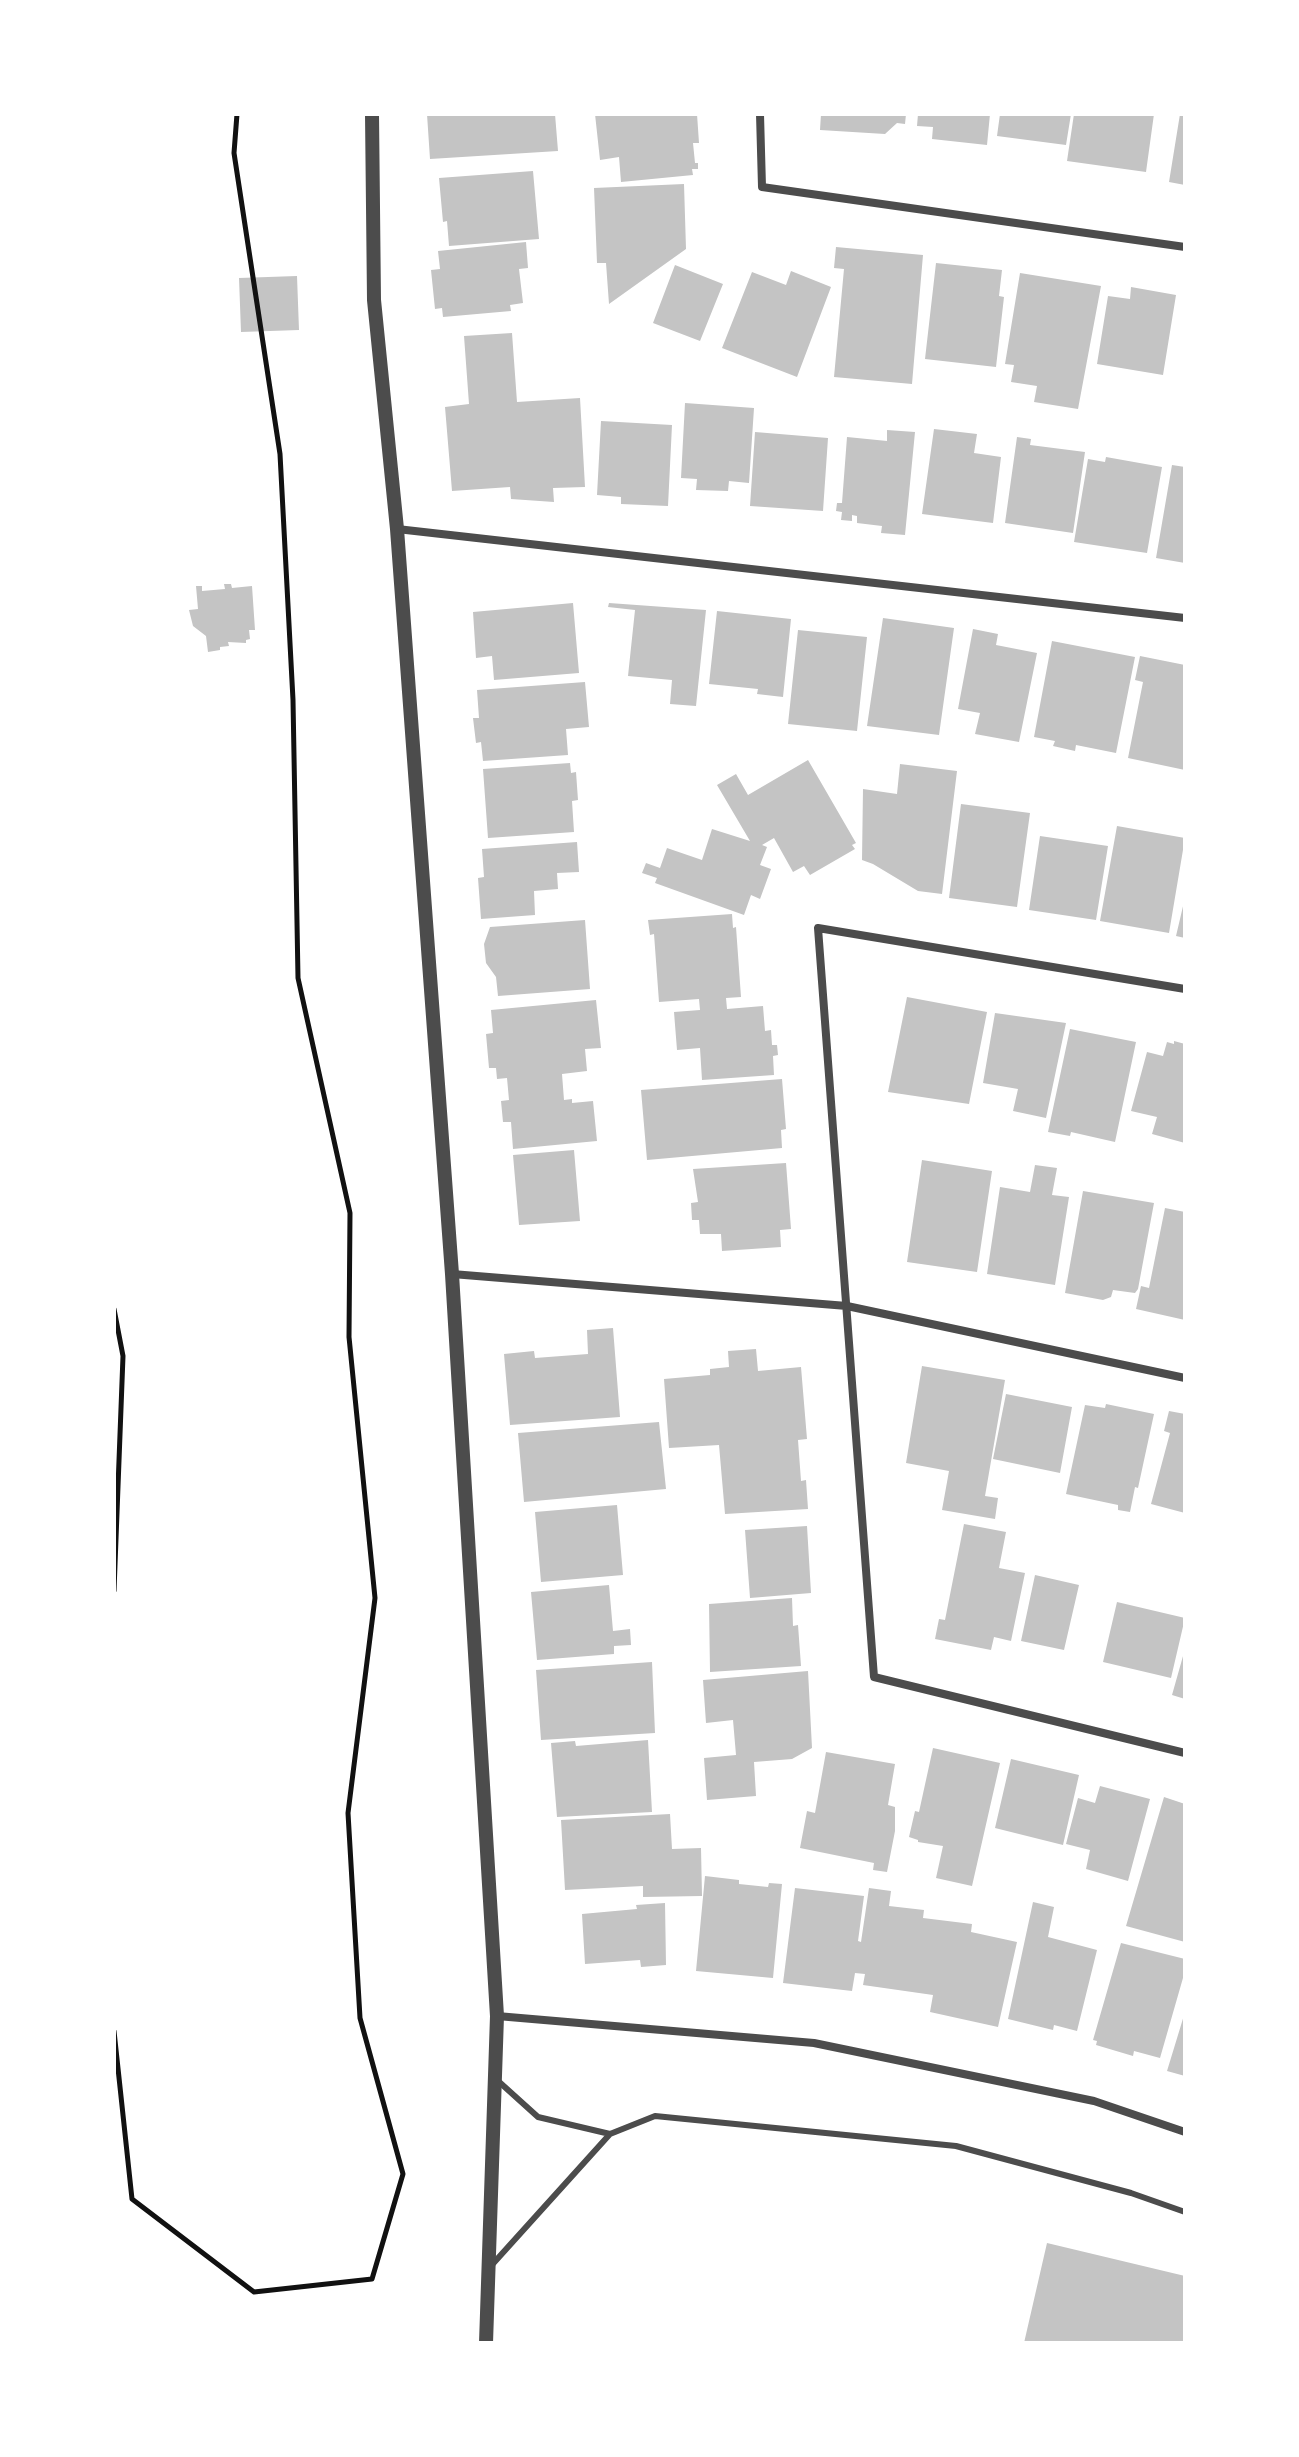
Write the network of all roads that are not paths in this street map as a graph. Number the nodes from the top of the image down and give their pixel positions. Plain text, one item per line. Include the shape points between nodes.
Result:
1 (372, 114) edge
2 (760, 114) edge
3 (1185, 247) edge
4 (397, 529) junction
5 (1185, 618) edge
6 (1185, 989) edge
7 (452, 1274) junction
8 (847, 1306) junction
9 (1185, 1378) edge
10 (1185, 1753) edge
11 (497, 2016) junction
12 (494, 2078) junction
13 (1185, 2132) edge
14 (610, 2134) junction
15 (1185, 2212) edge
16 (487, 2271) junction
17 (486, 2343) edge

1 - 4 street via 374,300
2 - 3 street via 762,187
4 - 5 street
4 - 7 street
6 - 8 street via 818,928
7 - 8 street
7 - 11 street
8 - 9 street
8 - 10 street via 874,1677
11 - 12 street
11 - 13 street via 814,2043 1094,2101
12 - 14 lane via 538,2117
12 - 16 street
14 - 15 lane via 655,2116 956,2146
14 - 16 lane
16 - 17 street

